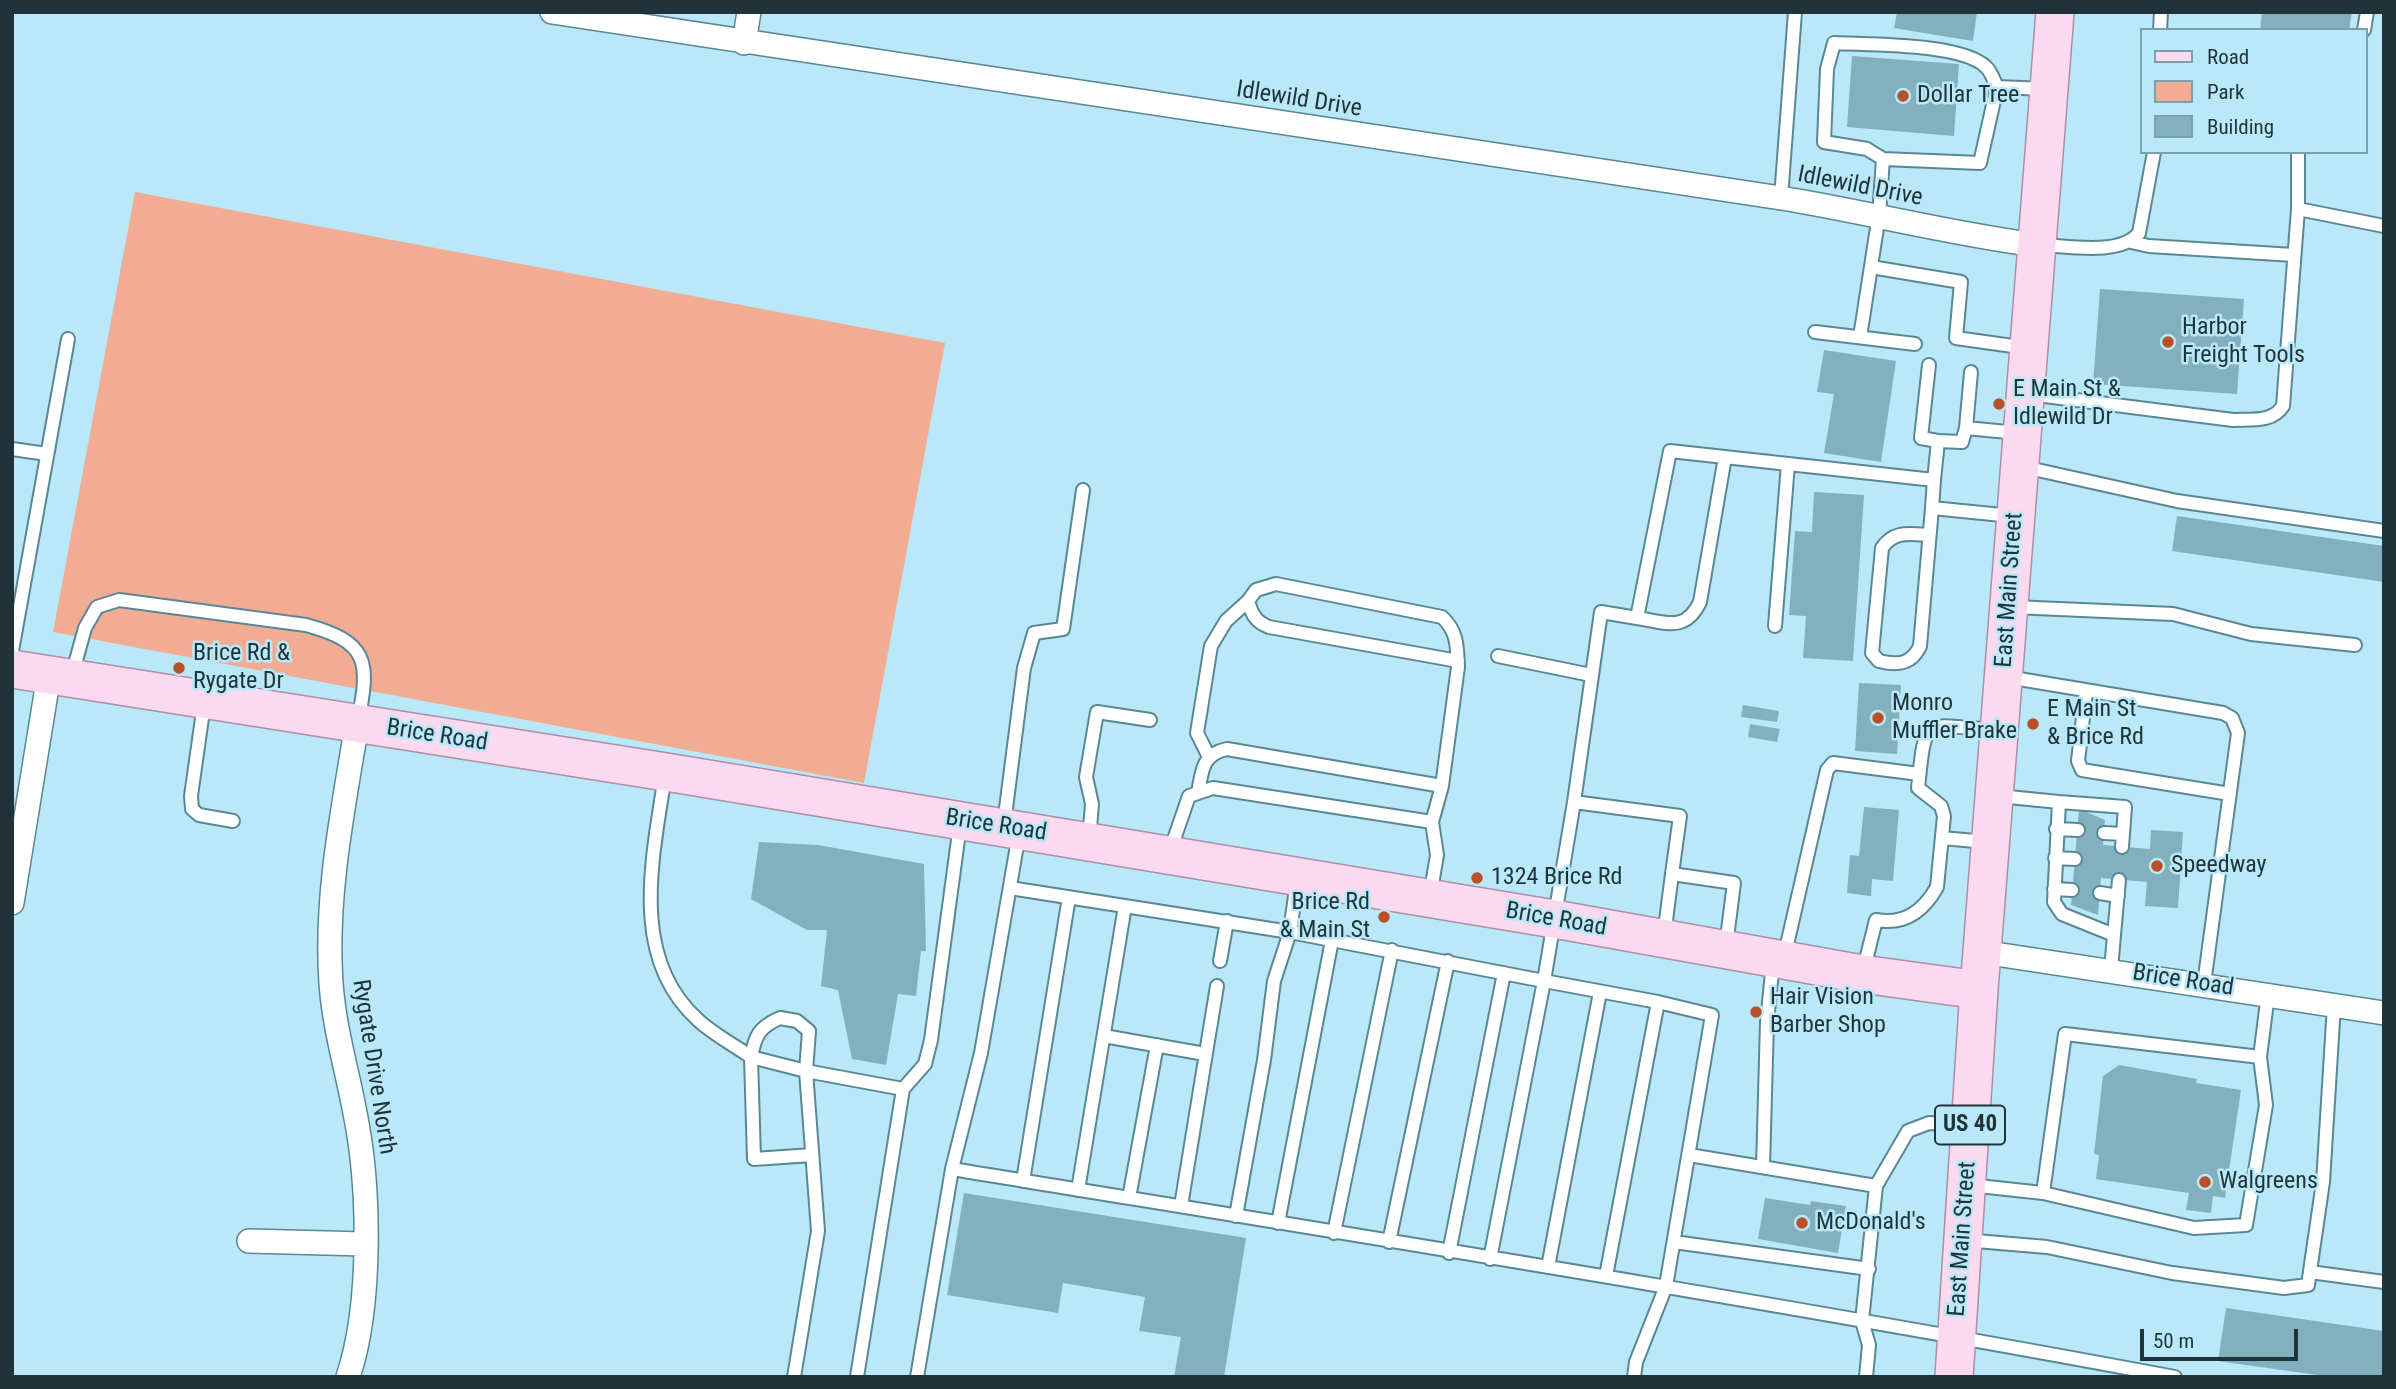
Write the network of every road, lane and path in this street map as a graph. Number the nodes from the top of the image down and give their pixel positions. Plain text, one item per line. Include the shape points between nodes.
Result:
1 (552, 12) edge
2 (749, 12) edge
3 (2055, 12) edge
4 (1794, 17) edge
5 (744, 43) junction
6 (1997, 87) junction
7 (2049, 90) junction
8 (2154, 154) edge
9 (2298, 154) edge
10 (1883, 159) junction
11 (1781, 198) junction
12 (2298, 209) junction
13 (1880, 215) junction
14 (2384, 226) edge
15 (2132, 242) junction
16 (2037, 245) junction
17 (2294, 255) junction
18 (1871, 267) junction
19 (1815, 332) dead end
20 (1860, 337) junction
21 (68, 339) dead end
22 (1915, 344) dead end
23 (2029, 348) junction
24 (1929, 365) dead end
25 (1971, 372) dead end
26 (2025, 393) junction
27 (1966, 428) junction
28 (1938, 441) junction
29 (12, 449) edge
30 (2021, 450) junction
31 (47, 454) junction
32 (1725, 457) junction
33 (1788, 464) junction
34 (1934, 480) junction
35 (1083, 490) dead end
36 (1932, 508) junction
37 (2016, 517) junction
38 (2384, 531) edge
39 (1929, 536) junction
40 (1248, 601) junction
41 (2009, 607) junction
42 (1637, 618) junction
43 (1775, 626) dead end
44 (2355, 645) dead end
45 (12, 651) edge
46 (1498, 656) dead end
47 (1458, 661) junction
48 (12, 669) edge
49 (1591, 675) junction
50 (60, 677) junction
51 (2003, 677) junction
52 (2086, 691) junction
53 (205, 700) junction
54 (1150, 720) dead end
55 (357, 724) junction
56 (1999, 730) junction
57 (1209, 757) junction
58 (666, 772) junction
59 (1919, 774) junction
60 (1442, 786) junction
61 (1198, 793) junction
62 (2230, 794) junction
63 (1994, 796) junction
64 (1574, 802) junction
65 (2059, 802) junction
66 (20, 812) edge
67 (961, 820) junction
68 (233, 821) dead end
69 (1432, 822) junction
70 (1011, 829) junction
71 (2056, 829) junction
72 (2078, 830) dead end
73 (2104, 833) dead end
74 (1942, 838) junction
75 (1089, 842) junction
76 (1991, 842) junction
77 (1168, 855) junction
78 (2055, 858) junction
79 (2075, 859) dead end
80 (1672, 874) junction
81 (1298, 876) junction
82 (2119, 880) dead end
83 (1010, 888) junction
84 (2054, 889) junction
85 (2072, 890) dead end
86 (2100, 894) dead end
87 (2118, 896) junction
88 (1069, 897) junction
89 (1429, 898) junction
90 (12, 903) edge
91 (1125, 906) junction
92 (1554, 919) junction
93 (1227, 921) junction
94 (1290, 932) junction
95 (2114, 935) junction
96 (1663, 939) junction
97 (1332, 940) junction
98 (1392, 950) junction
99 (1726, 950) junction
100 (1982, 952) junction
101 (1779, 959) junction
102 (1220, 961) dead end
103 (1448, 961) junction
104 (2111, 970) junction
105 (1504, 972) junction
106 (1862, 974) junction
107 (1544, 981) junction
108 (2204, 985) junction
109 (1217, 986) dead end
110 (1979, 990) junction
111 (1600, 992) junction
112 (2268, 994) junction
113 (1658, 1002) junction
114 (2334, 1005) junction
115 (2384, 1013) edge
116 (1104, 1035) junction
117 (1157, 1045) junction
118 (1205, 1054) junction
119 (751, 1057) junction
120 (2260, 1057) junction
121 (806, 1071) junction
122 (903, 1089) junction
123 (1970, 1125) junction
124 (1689, 1155) junction
125 (812, 1156) junction
126 (1762, 1167) junction
127 (952, 1169) junction
128 (1023, 1181) junction
129 (1966, 1184) junction
130 (1876, 1185) junction
131 (1078, 1190) junction
132 (2043, 1194) junction
133 (1129, 1198) junction
134 (1181, 1206) junction
135 (1237, 1216) junction
136 (1278, 1223) junction
137 (1334, 1233) junction
138 (1963, 1240) junction
139 (249, 1241) dead end
140 (1389, 1242) junction
141 (1674, 1242) junction
142 (364, 1244) junction
143 (1449, 1253) junction
144 (1490, 1259) junction
145 (1548, 1267) junction
146 (1869, 1269) junction
147 (2310, 1272) junction
148 (1606, 1276) junction
149 (2384, 1282) edge
150 (1666, 1286) junction
151 (1863, 1321) junction
152 (1957, 1336) junction
153 (348, 1377) edge
154 (794, 1377) edge
155 (857, 1377) edge
156 (917, 1377) edge
157 (1634, 1377) edge
158 (1866, 1377) edge
159 (1954, 1377) edge
160 (2175, 1377) edge

1 - 5 street, Idlewild Drive
2 - 5 street
3 - 7 main road, East Main Street / US 40
4 - 11 lane
5 - 11 street, Idlewild Drive
6 - 7 lane
6 - 10 lane via 1980,163
6 - 10 lane via 1986,67 1968,57 1935,49 1834,43 1827,69 1824,142 1867,149
7 - 16 main road, East Main Street / US 40
8 - 15 lane via 2139,233
9 - 12 lane
10 - 13 lane
11 - 13 street, Idlewild Drive
12 - 14 lane
12 - 17 lane
13 - 16 street, Idlewild Drive via 1981,238
13 - 18 lane
15 - 16 lane
15 - 17 lane
16 - 23 main road, East Main Street / US 40
17 - 26 lane via 2283,406 2278,414 2233,420
18 - 20 lane
18 - 23 lane via 1961,282 1956,338
19 - 20 lane
20 - 22 lane
21 - 31 lane
23 - 26 main road, East Main Street / US 40
24 - 28 lane via 1921,438
25 - 27 lane
26 - 30 main road, East Main Street / US 40
27 - 28 lane via 1962,442
27 - 30 lane
28 - 34 lane
29 - 31 lane
30 - 37 main road, East Main Street / US 40
30 - 38 lane via 2177,501
31 - 45 lane
32 - 33 lane
32 - 42 lane via 1700,602 1693,615 1676,624
32 - 42 lane via 1670,451
33 - 34 lane
33 - 43 lane
34 - 36 lane
35 - 70 lane via 1063,629 1034,634 1024,668
36 - 37 lane
36 - 39 lane
37 - 41 main road, East Main Street / US 40
39 - 39 lane via 1920,646 1905,663 1879,661 1872,653 1882,548 1899,534
40 - 47 lane via 1251,614 1269,627
40 - 47 lane via 1265,584 1276,584 1443,617 1454,628
40 - 57 lane via 1226,621 1211,646 1197,733
41 - 44 lane via 2173,614 2251,634
41 - 51 main road, East Main Street / US 40
42 - 49 lane via 1601,612
46 - 49 lane
47 - 60 lane
48 - 50 main road, Brice Road
49 - 64 lane
50 - 53 main road, Brice Road
50 - 55 lane via 97,607 119,600 306,625 335,633 354,647 366,681
50 - 66 street
51 - 52 lane
51 - 56 main road, East Main Street / US 40
52 - 62 lane via 2232,718 2238,733
52 - 62 lane via 2078,761 2082,770
53 - 55 main road, Brice Road
53 - 68 lane via 192,809 199,815
54 - 75 lane via 1097,712 1086,776 1092,804
55 - 58 main road, Brice Road
55 - 142 street, Rygate Drive North via 330,915 337,1031 363,1170
56 - 59 lane via 1937,726 1927,730
56 - 63 main road, East Main Street / US 40
57 - 60 lane via 1227,749
57 - 61 lane
58 - 67 main road, Brice Road
58 - 119 lane via 649,903 652,941 666,981 697,1020
59 - 74 lane via 1918,788 1941,806
59 - 101 lane via 1833,763 1827,770
60 - 69 lane
61 - 69 lane via 1213,788
61 - 77 lane via 1189,796
62 - 108 lane
63 - 65 lane
63 - 76 main road, East Main Street / US 40
64 - 80 lane via 1680,816
64 - 92 lane
65 - 71 lane
65 - 73 lane via 2125,807 2122,840
66 - 90 street
67 - 70 main road, Brice Road
67 - 122 lane via 931,1040 925,1064
69 - 89 lane via 1437,855
70 - 75 main road, Brice Road
70 - 83 lane
71 - 72 lane
71 - 78 lane
74 - 76 lane
74 - 106 lane via 1937,887 1931,898 1905,920 1875,920
75 - 77 main road, Brice Road
76 - 100 main road, East Main Street / US 40
77 - 81 main road, Brice Road
78 - 79 lane
78 - 84 lane
80 - 96 lane
80 - 99 lane via 1734,883
81 - 89 main road, Brice Road
81 - 94 lane
82 - 87 lane
83 - 88 lane
83 - 127 lane via 981,1053
84 - 85 lane
84 - 95 lane via 2054,902 2062,914
86 - 87 lane
87 - 95 lane
88 - 91 lane
88 - 128 lane
89 - 92 main road, Brice Road
91 - 93 lane
91 - 116 lane
92 - 96 main road, Brice Road
92 - 107 lane
93 - 94 lane
93 - 102 lane
94 - 97 lane
94 - 135 lane via 1275,981
95 - 104 lane
96 - 99 main road, Brice Road
97 - 98 lane
97 - 136 lane
98 - 103 lane
98 - 137 lane
99 - 101 main road, Brice Road
100 - 104 street, Brice Road
100 - 110 main road, East Main Street / US 40
101 - 106 main road, Brice Road
101 - 126 lane via 1767,1022
103 - 105 lane
103 - 140 lane
104 - 108 street, Brice Road
105 - 107 lane
105 - 143 lane
106 - 110 main road, Brice Road
107 - 111 lane
107 - 144 lane
108 - 112 street, Brice Road
109 - 118 lane
110 - 123 main road, East Main Street / US 40
111 - 113 lane
111 - 145 lane
112 - 114 street, Brice Road
112 - 120 lane
113 - 124 lane via 1712,1015
113 - 148 lane
114 - 115 street, Brice Road
114 - 147 lane via 2323,1182
116 - 117 lane
116 - 131 lane
117 - 118 lane
117 - 133 lane
118 - 134 lane
119 - 121 lane
119 - 121 lane via 755,1037 765,1024 780,1018 797,1021 809,1031
119 - 125 lane via 754,1160
120 - 132 lane via 2065,1034
120 - 132 lane via 2266,1105 2246,1225 2194,1228
121 - 122 lane
121 - 125 lane
122 - 155 lane
123 - 129 main road, East Main Street / US 40
123 - 130 lane via 1929,1123 1908,1132
124 - 126 lane
124 - 141 lane
125 - 154 lane via 818,1231
126 - 130 lane
127 - 128 lane
127 - 156 lane
128 - 131 lane
129 - 132 lane
129 - 138 main road, East Main Street / US 40
130 - 146 lane
131 - 133 lane
133 - 134 lane
134 - 135 lane
135 - 136 lane
136 - 137 lane
137 - 140 lane
138 - 147 lane via 2047,1247 2172,1273 2284,1288 2308,1285
138 - 152 main road, East Main Street / US 40
139 - 142 street
140 - 143 lane
141 - 146 lane
141 - 150 lane
142 - 153 street, Rygate Drive North via 363,1300
143 - 144 lane
144 - 145 lane
145 - 148 lane
146 - 151 lane
147 - 149 lane
148 - 150 lane
150 - 151 lane
150 - 157 lane
151 - 152 lane
151 - 158 lane via 1869,1345
152 - 159 main road, East Main Street / US 40
152 - 160 lane

